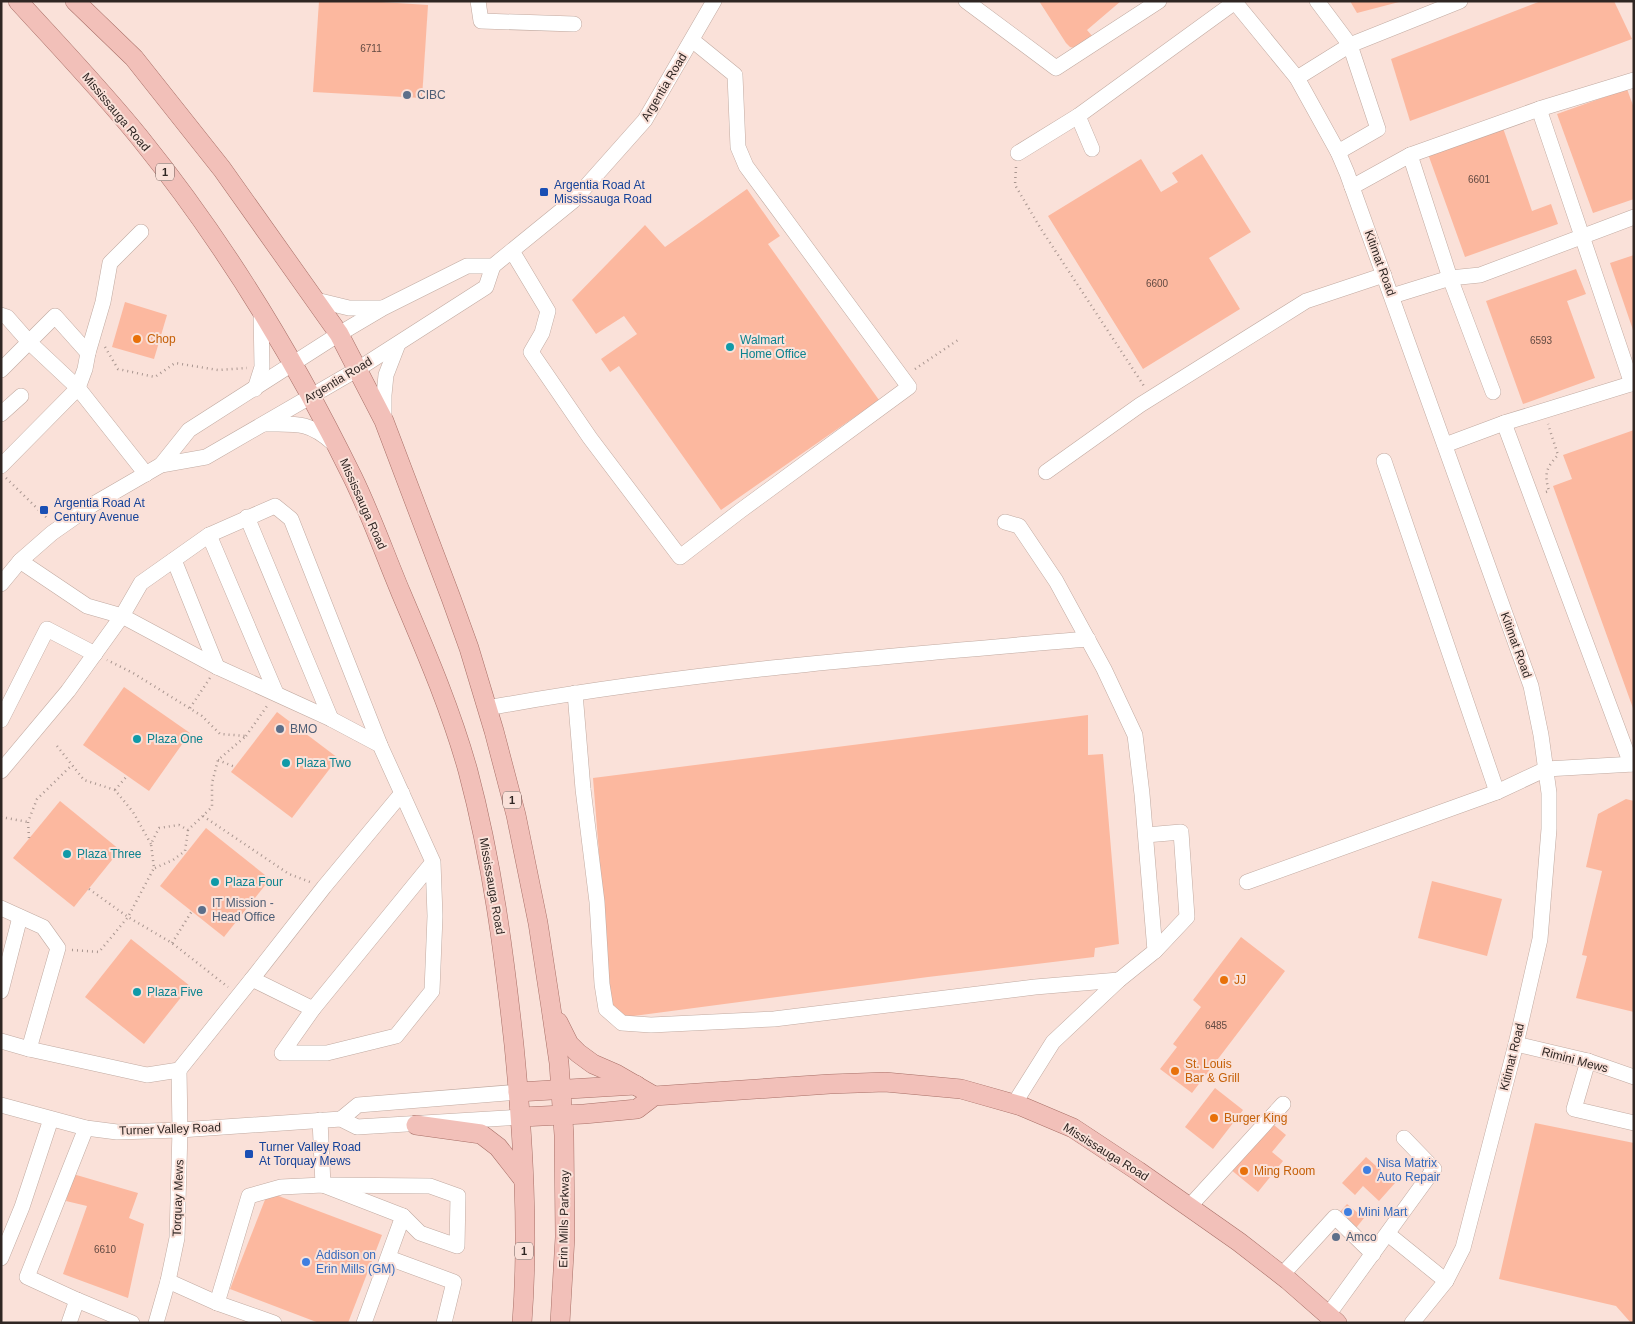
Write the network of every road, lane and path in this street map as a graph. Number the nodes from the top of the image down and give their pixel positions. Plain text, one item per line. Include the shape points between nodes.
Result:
1 (18, 1) edge
2 (478, 1) edge
3 (714, 1) edge
4 (966, 1) edge
5 (1159, 1) edge
6 (1317, 1) edge
7 (1234, 2) edge
8 (1456, 2) edge
9 (82, 5) edge
10 (574, 24) dead end
11 (692, 40) junction
12 (1350, 45) junction
13 (1297, 78) junction
14 (1634, 80) edge
15 (1539, 109) junction
16 (1078, 116) junction
17 (1092, 149) dead end
18 (1338, 152) junction
19 (1018, 153) joint
20 (1410, 156) junction
21 (1352, 186) junction
22 (1634, 217) edge
23 (141, 232) dead end
24 (1582, 237) junction
25 (512, 251) junction
26 (493, 266) junction
27 (1384, 275) junction
28 (1450, 278) junction
29 (1392, 296) junction
30 (316, 300) junction
31 (383, 308) junction
32 (261, 310) junction
33 (1, 315) edge
34 (95, 331) junction
35 (339, 334) junction
36 (958, 340) dead end
37 (29, 342) junction
38 (398, 344) junction
39 (88, 353) junction
40 (292, 365) junction
41 (262, 366) junction
42 (358, 369) junction
43 (1, 370) edge
44 (903, 377) junction
45 (1633, 384) edge
46 (78, 388) junction
47 (255, 389) junction
48 (1494, 392) dead end
49 (21, 396) dead end
50 (311, 396) junction
51 (1152, 398) junction
52 (1543, 411) junction
53 (1, 414) edge
54 (384, 421) junction
55 (1504, 422) junction
56 (262, 424) junction
57 (1445, 445) junction
58 (337, 447) junction
59 (1384, 461) dead end
60 (161, 465) junction
61 (1, 466) edge
62 (1046, 472) dead end
63 (1, 474) edge
64 (146, 474) junction
65 (1532, 498) junction
66 (247, 517) junction
67 (1005, 522) dead end
68 (58, 529) junction
69 (209, 535) junction
70 (174, 560) junction
71 (20, 561) junction
72 (1, 584) edge
73 (122, 616) junction
74 (1088, 639) junction
75 (95, 654) junction
76 (217, 667) junction
77 (276, 693) junction
78 (575, 693) junction
79 (190, 708) junction
80 (487, 708) junction
81 (331, 719) junction
82 (1, 720) edge
83 (246, 736) junction
84 (380, 745) junction
85 (57, 746) dead end
86 (218, 760) junction
87 (1632, 764) edge
88 (72, 765) junction
89 (235, 767) dead end
90 (1546, 769) junction
91 (1, 771) edge
92 (127, 776) dead end
93 (115, 790) junction
94 (1497, 792) junction
95 (402, 793) junction
96 (1, 816) edge
97 (203, 816) junction
98 (28, 822) junction
99 (188, 830) junction
100 (1146, 835) junction
101 (29, 838) dead end
102 (151, 844) junction
103 (434, 862) junction
104 (154, 868) junction
105 (1247, 882) dead end
106 (324, 887) junction
107 (89, 889) dead end
108 (1, 908) edge
109 (192, 911) dead end
110 (20, 917) junction
111 (128, 917) junction
112 (172, 943) junction
113 (58, 948) junction
114 (1155, 951) junction
115 (252, 978) junction
116 (1119, 980) junction
117 (1, 990) edge
118 (239, 996) junction
119 (551, 1008) junction
120 (313, 1009) junction
121 (1, 1041) edge
122 (1516, 1044) junction
123 (29, 1050) junction
124 (1588, 1061) junction
125 (179, 1070) junction
126 (1634, 1078) edge
127 (636, 1085) junction
128 (561, 1090) junction
129 (518, 1092) junction
130 (654, 1096) junction
131 (1014, 1104) junction
132 (1283, 1104) dead end
133 (1, 1105) edge
134 (563, 1115) junction
135 (521, 1117) junction
136 (51, 1119) junction
137 (341, 1119) junction
138 (320, 1120) junction
139 (1634, 1123) edge
140 (416, 1125) junction
141 (86, 1128) junction
142 (180, 1130) junction
143 (1404, 1138) dead end
144 (523, 1179) junction
145 (322, 1185) junction
146 (1189, 1207) junction
147 (403, 1216) junction
148 (1388, 1234) junction
149 (1373, 1254) junction
150 (1, 1258) edge
151 (388, 1258) junction
152 (1282, 1276) junction
153 (168, 1281) junction
154 (1446, 1281) junction
155 (76, 1300) junction
156 (217, 1303) junction
157 (113, 1319) edge
158 (1332, 1319) edge
159 (69, 1323) edge
160 (132, 1323) edge
161 (156, 1323) edge
162 (274, 1323) edge
163 (364, 1323) edge
164 (444, 1323) edge
165 (522, 1323) edge
166 (560, 1323) edge
167 (1412, 1323) edge

1 - 32 main road, Mississauga Road / 1 via 140,138
2 - 10 street via 481,21
3 - 11 street, Argentia Road
4 - 5 street via 1056,68
6 - 12 street
7 - 13 street, Kitimat Road
7 - 16 street
8 - 12 street
9 - 30 main road, 1 via 134,58 222,169
11 - 25 street, Argentia Road via 645,120 573,201
11 - 44 street via 735,75 738,147 746,166
12 - 13 street
12 - 18 street via 1378,129
13 - 18 street, Kitimat Road
14 - 15 street
15 - 20 street
15 - 24 street
16 - 17 street
16 - 19 street
18 - 21 street, Kitimat Road
19 - 51 path via 1015,185
20 - 21 street
20 - 28 street
21 - 27 street, Kitimat Road
22 - 24 street
23 - 34 street via 110,263
24 - 28 street via 1480,275
24 - 45 street
25 - 26 street, Argentia Road
25 - 44 street via 548,311 542,333 531,352 590,438 680,557 909,387
26 - 31 street, Argentia Road via 467,266
26 - 38 street, Argentia Road via 486,287
27 - 29 street, Kitimat Road
27 - 51 street via 1306,301
28 - 29 street
28 - 48 street
29 - 57 street, Kitimat Road
30 - 31 street via 349,308
30 - 35 main road, 1
31 - 35 street, Argentia Road
32 - 40 main road, Mississauga Road / 1
32 - 41 street
33 - 37 street via 7,317
34 - 39 street
34 - 41 path via 118,369 155,377 175,363 218,370
35 - 40 street, Argentia Road
35 - 42 main road, 1
36 - 44 path
37 - 39 street via 55,316
37 - 43 street
37 - 46 street
38 - 42 street, Argentia Road
38 - 54 street via 386,375
39 - 46 street
40 - 47 street, Argentia Road
40 - 50 main road, Mississauga Road / 1
41 - 47 street
42 - 50 street, Argentia Road
42 - 54 main road, 1
45 - 52 street
46 - 61 street
46 - 64 street
47 - 60 street, Argentia Road via 189,430
49 - 53 street
50 - 56 street, Argentia Road
50 - 58 main road, Mississauga Road / 1
51 - 62 street
52 - 55 street
52 - 65 path via 1558,455 1550,464 1545,479 1549,491
54 - 80 main road, 1 via 466,640
55 - 57 street
55 - 65 street
56 - 58 street via 297,424 318,431
56 - 60 street, Argentia Road via 206,457
57 - 90 street, Kitimat Road via 1531,686
58 - 129 main road, Mississauga Road / 1 via 355,482 432,666 467,769 481,826 506,971
59 - 94 street
60 - 64 street, Argentia Road
63 - 68 path
64 - 68 street, Argentia Road
65 - 87 street
66 - 69 street
66 - 81 street
66 - 84 street via 275,506 291,519
67 - 74 street via 1019,526 1056,581
68 - 71 street, Argentia Road
69 - 70 street
69 - 77 street
70 - 73 street via 141,583
70 - 76 street
71 - 72 street, Argentia Road
71 - 73 street via 87,606
73 - 75 street
73 - 76 street
74 - 78 street via 793,666
74 - 100 street via 1135,735
75 - 79 path
75 - 82 street via 47,629
75 - 91 street
76 - 77 street
76 - 79 path
77 - 81 street
77 - 83 path
78 - 80 street
78 - 116 street via 597,902 602,984 606,1009 622,1023 774,1019
79 - 83 path via 220,734
80 - 119 main road, 1 via 516,815
81 - 84 street
83 - 86 path
84 - 95 street
85 - 88 path
86 - 89 path
86 - 97 path via 212,783 212,807
87 - 90 street
88 - 93 path via 84,780
88 - 98 path via 37,800
90 - 94 street
90 - 122 street, Kitimat Road via 1549,829 1540,939
92 - 93 path
93 - 102 path via 133,812
94 - 105 street
95 - 103 street
95 - 106 street
96 - 98 path
97 - 99 path
97 - 106 path via 289,874
98 - 101 path
99 - 102 path via 179,825 159,828
99 - 104 path via 185,851
100 - 114 street
100 - 114 street via 1181,832 1187,917
102 - 104 path
103 - 120 street
103 - 120 street via 432,990 396,1036 327,1053 282,1053
104 - 111 path
106 - 115 street
107 - 111 path
108 - 110 street
109 - 112 path
110 - 113 street via 43,927
110 - 117 street
111 - 112 path
111 - 113 path via 100,952
112 - 118 path
113 - 123 street
114 - 116 street
115 - 118 street
115 - 120 street
116 - 131 street via 1053,1042
118 - 125 street
119 - 127 main road via 569,1044 578,1053
119 - 128 main road, 1
121 - 123 street
122 - 124 street, Rimini Mews
122 - 154 street, Kitimat Road via 1463,1248
123 - 125 street via 147,1075
124 - 126 street, Rimini Mews
124 - 139 street via 1574,1109
125 - 142 street, Torquay Mews
127 - 128 main road
127 - 130 main road
128 - 129 main road
128 - 134 main road, 1
129 - 135 main road, Mississauga Road / 1
129 - 137 street via 358,1105
130 - 131 main road, Mississauga Road via 885,1082 961,1089
130 - 134 main road, Mississauga Road via 637,1109
131 - 146 main road, Mississauga Road via 1073,1128
132 - 146 street
133 - 136 street, Turner Valley Road
134 - 135 main road, Mississauga Road
134 - 166 main road, Erin Mills Parkway / 1 via 565,1237
135 - 140 street, Turner Valley Road
135 - 144 main road, 1
136 - 141 street, Turner Valley Road
136 - 150 street
137 - 138 street, Turner Valley Road
137 - 140 street, Turner Valley Road via 357,1128
138 - 142 street, Turner Valley Road
138 - 145 street
140 - 144 main road via 482,1134 498,1147
141 - 142 street, Turner Valley Road via 117,1132
141 - 155 street via 27,1277
142 - 153 street, Torquay Mews via 177,1238
143 - 148 street via 1434,1169
144 - 165 main road, 1 via 525,1288
145 - 147 street
145 - 147 street via 430,1186 458,1196 457,1246 420,1233
145 - 156 street via 281,1187 249,1196
146 - 152 main road, Mississauga Road
147 - 151 street
148 - 149 street
148 - 154 street
149 - 152 street via 1335,1218
149 - 158 street
151 - 163 street
151 - 164 street via 454,1282
152 - 158 main road, Mississauga Road
153 - 156 street
153 - 161 street, Torquay Mews
154 - 167 street, Kitimat Road
155 - 157 street
155 - 159 street
156 - 162 street
157 - 160 street

